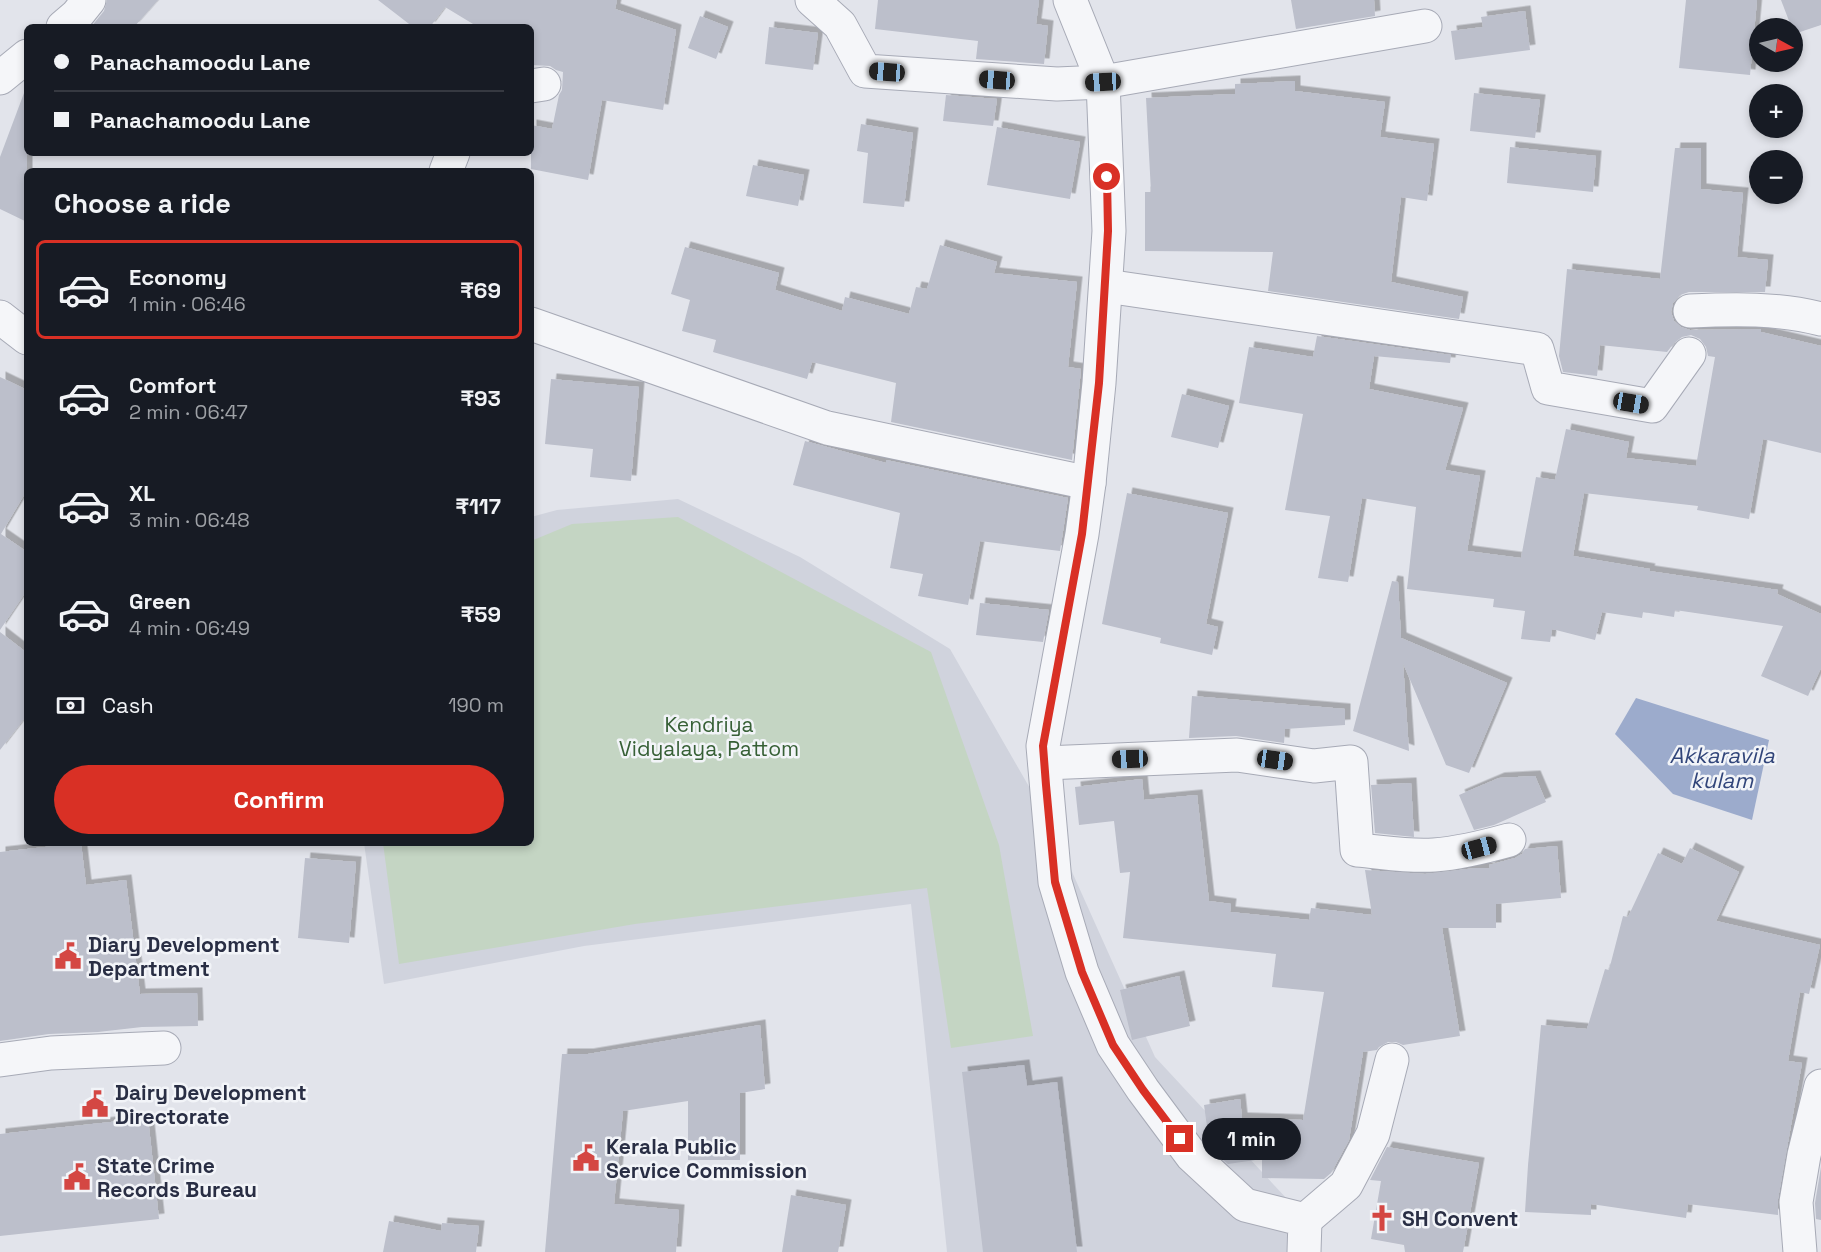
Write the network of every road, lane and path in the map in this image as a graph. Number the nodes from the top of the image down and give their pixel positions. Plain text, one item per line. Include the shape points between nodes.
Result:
1 (89, 0) edge
2 (812, 0) edge
3 (1070, 0) edge
4 (66, 24) edge
5 (1425, 26) dead end
6 (24, 58) edge
7 (0, 78) edge
8 (1103, 82) junction
9 (1106, 286) junction
10 (1690, 311) dead end
11 (0, 317) edge
12 (1821, 319) edge
13 (534, 325) edge
14 (24, 336) edge
15 (1689, 354) dead end
16 (1089, 483) junction
17 (1045, 763) junction
18 (1509, 840) dead end
19 (164, 1048) dead end
20 (0, 1060) edge
21 (1392, 1060) dead end
22 (1821, 1086) edge
23 (1305, 1220) junction
24 (1806, 1234) edge
25 (1304, 1252) edge

1 - 4 street
2 - 8 street via 840,25 865,71 1057,84
3 - 8 street
5 - 8 street
6 - 7 street
8 - 9 street
9 - 15 street via 1537,349 1548,388 1652,406
9 - 16 street
10 - 12 street via 1794,313
11 - 14 street
13 - 16 street via 827,428
16 - 17 street via 1043,746
17 - 18 street via 1237,755 1314,766 1351,762 1358,850 1433,855
17 - 23 street via 1055,882 1082,972 1113,1045 1192,1156 1245,1205
19 - 20 street via 51,1053
21 - 23 street via 1373,1134 1346,1185
22 - 24 street via 1796,1202
23 - 25 street

